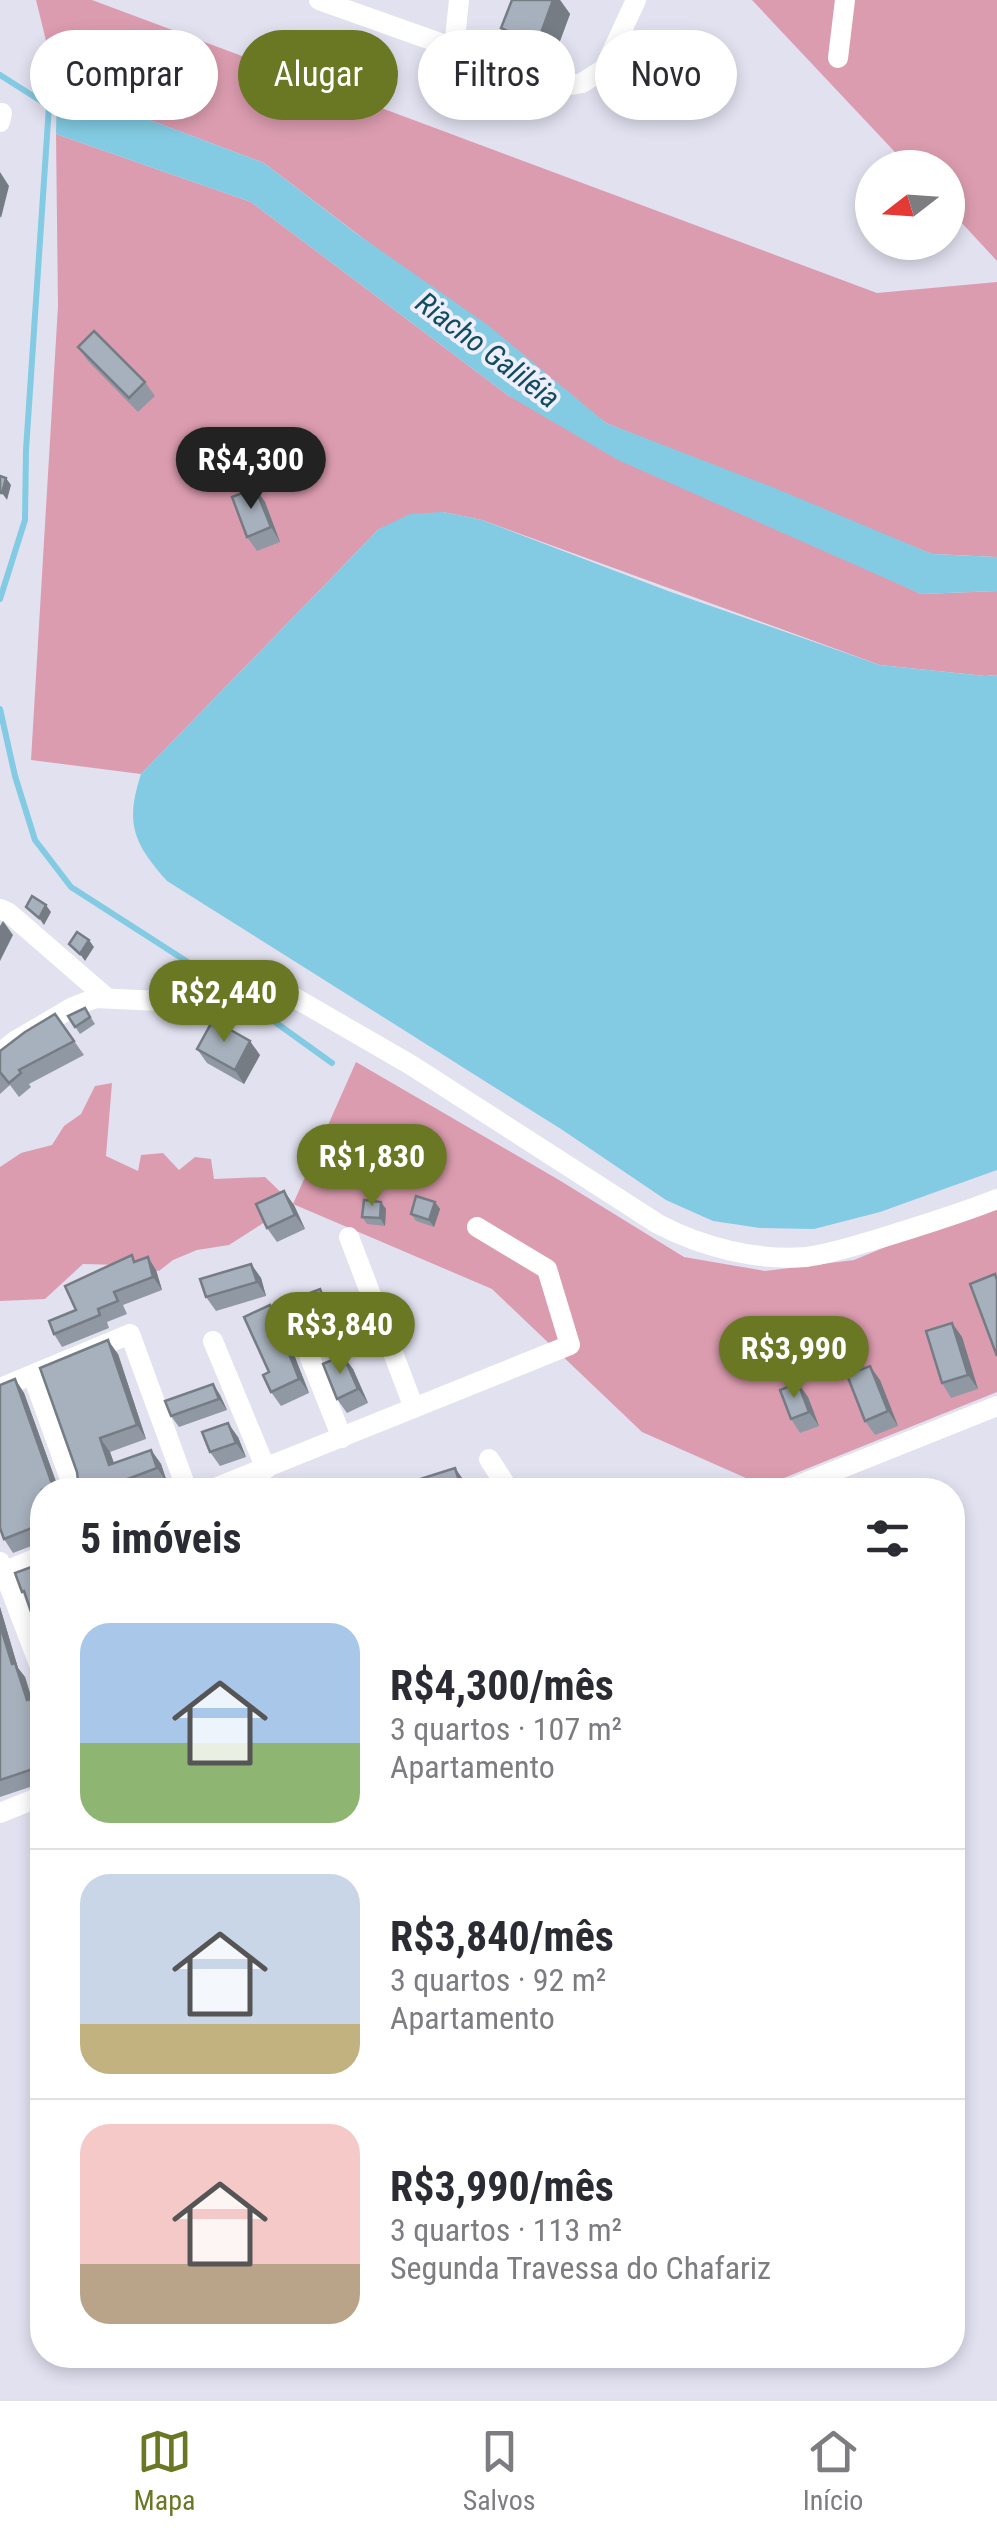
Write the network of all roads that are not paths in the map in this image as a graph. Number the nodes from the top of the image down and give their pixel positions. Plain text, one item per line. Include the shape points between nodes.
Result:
1 (318, 0) edge
2 (458, 0) edge
3 (636, 0) edge
4 (845, 0) edge
5 (456, 30) edge
6 (418, 35) edge
7 (838, 58) dead end
8 (575, 83) edge
9 (0, 909) edge
10 (107, 998) junction
11 (5, 1042) edge
12 (997, 1199) edge
13 (477, 1227) dead end
14 (349, 1236) dead end
15 (293, 1315) dead end
16 (212, 1341) dead end
17 (34, 1376) junction
18 (0, 1388) edge
19 (997, 1406) edge
20 (414, 1408) junction
21 (342, 1438) junction
22 (489, 1459) dead end
23 (266, 1469) junction
24 (70, 1478) edge
25 (183, 1478) edge
26 (242, 1478) edge
27 (501, 1478) edge
28 (817, 1478) edge
29 (30, 1560) edge
30 (1, 1569) edge
31 (30, 1642) edge
32 (30, 1801) edge
33 (0, 1813) edge

1 - 6 street
2 - 5 street
3 - 8 street via 604,70
4 - 7 street
9 - 10 street
10 - 11 street
10 - 12 street via 182,1002 266,983 410,1064 658,1224 708,1245 806,1257
13 - 20 street via 546,1269 570,1345
14 - 20 street
15 - 21 street
16 - 23 street
17 - 18 street
17 - 24 street
17 - 25 street via 130,1334
19 - 28 street
20 - 21 street
21 - 23 street
22 - 27 street
23 - 26 street
29 - 30 street
30 - 31 street
32 - 33 street

